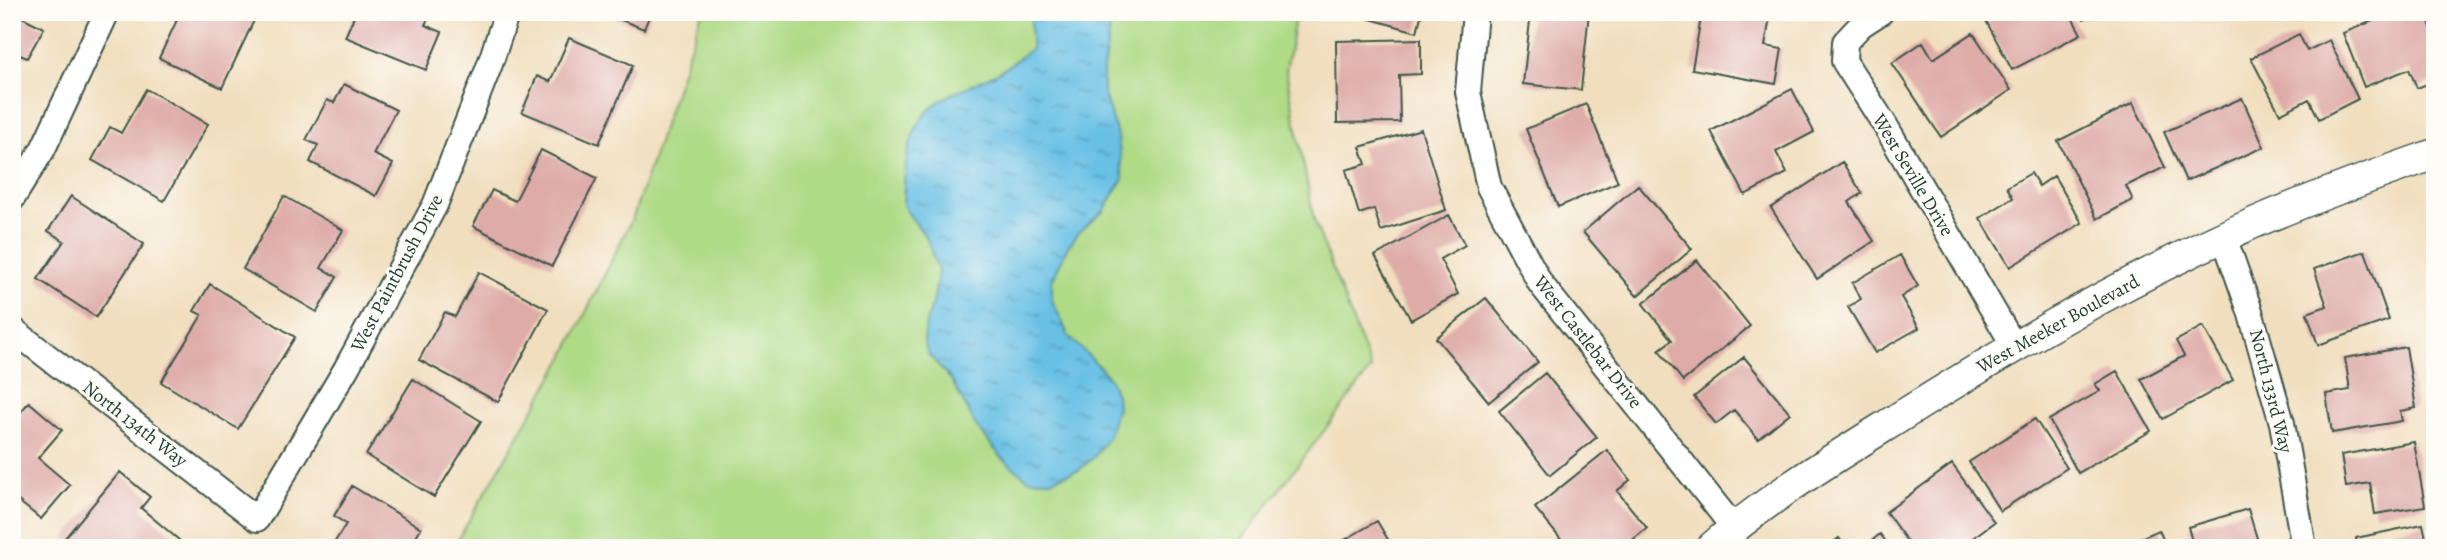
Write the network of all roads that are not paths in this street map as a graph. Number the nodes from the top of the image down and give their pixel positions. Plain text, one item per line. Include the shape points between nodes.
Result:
1 (107, 12) edge
2 (507, 12) edge
3 (1475, 12) edge
4 (1881, 12) edge
5 (2435, 154) edge
6 (12, 199) edge
7 (2224, 237) junction
8 (12, 328) edge
9 (2014, 346) junction
10 (257, 519) joint
11 (1734, 527) junction
12 (1711, 548) edge
13 (2304, 548) edge

1 - 6 street via 43,149
2 - 10 street, West Paintbrush Drive via 435,205
3 - 11 street, West Castlebar Drive via 1468,92 1489,187 1540,284
4 - 9 street, West Seville Drive via 1861,24 1845,42 1844,61
5 - 7 street, West Meeker Boulevard
7 - 9 street, West Meeker Boulevard
7 - 13 street, North 133rd Way via 2282,423
8 - 10 street, North 134th Way
9 - 11 street, West Meeker Boulevard
11 - 12 street, West Meeker Boulevard

